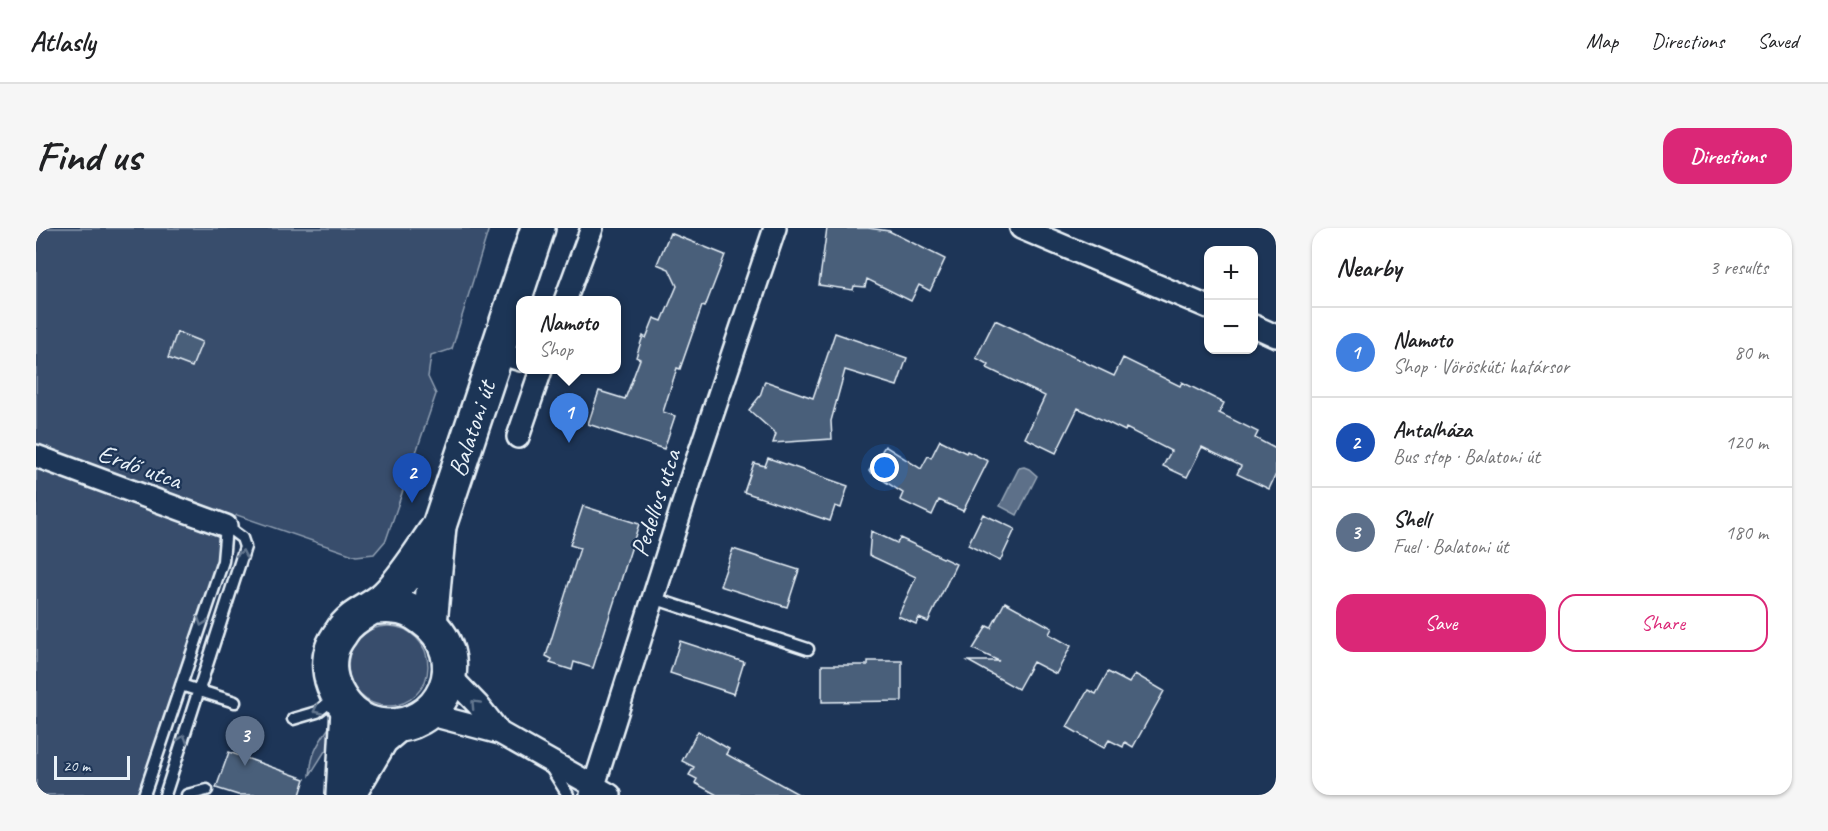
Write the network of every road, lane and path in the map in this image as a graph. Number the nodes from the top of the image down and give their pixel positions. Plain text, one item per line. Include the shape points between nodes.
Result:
1 (538, 228) edge
2 (592, 228) edge
3 (775, 228) edge
4 (1021, 228) edge
5 (523, 296) edge
6 (567, 296) edge
7 (1204, 305) edge
8 (516, 326) edge
9 (1258, 328) edge
10 (1276, 336) edge
11 (509, 357) edge
12 (539, 374) edge
13 (518, 436) dead end
14 (36, 456) edge
15 (226, 526) junction
16 (439, 526) junction
17 (653, 598) junction
18 (375, 608) junction
19 (430, 624) junction
20 (808, 649) dead end
21 (450, 676) junction
22 (181, 686) junction
23 (199, 691) junction
24 (235, 702) dead end
25 (343, 703) junction
26 (428, 714) junction
27 (293, 719) dead end
28 (394, 728) junction
29 (500, 733) junction
30 (546, 758) junction
31 (207, 790) dead end
32 (598, 792) edge
33 (144, 795) edge
34 (165, 795) edge
35 (187, 795) edge
36 (343, 795) edge
37 (348, 795) edge
38 (568, 795) edge

1 - 5 main road, Balatoni út
2 - 6 street
3 - 17 street, Pedellus utca
4 - 7 street
8 - 11 main road, Balatoni út
9 - 10 street
11 - 16 main road, Balatoni út
12 - 13 street
14 - 15 street, Erdő utca
15 -> 22 lane via 223,561
23 -> 15 lane via 245,547 242,538
16 - 18 main road, Balatoni út
16 - 19 main road, Balatoni út
17 - 20 lane
17 - 32 street, Pedellus utca
18 - 19 main road via 404,609
18 - 25 main road, Balatoni út via 359,614 342,630 332,649 330,671
19 - 21 main road via 449,657
21 - 26 main road via 446,691
29 -> 21 street
22 - 23 lane
22 - 33 lane
23 - 24 lane
34 -> 23 lane
25 -> 27 lane
25 - 28 main road via 369,724
25 - 36 main road, Balatoni út
26 - 28 main road
26 - 29 street
28 - 37 main road via 381,739
29 - 30 street
30 - 32 street
30 - 38 lane
31 - 35 lane

